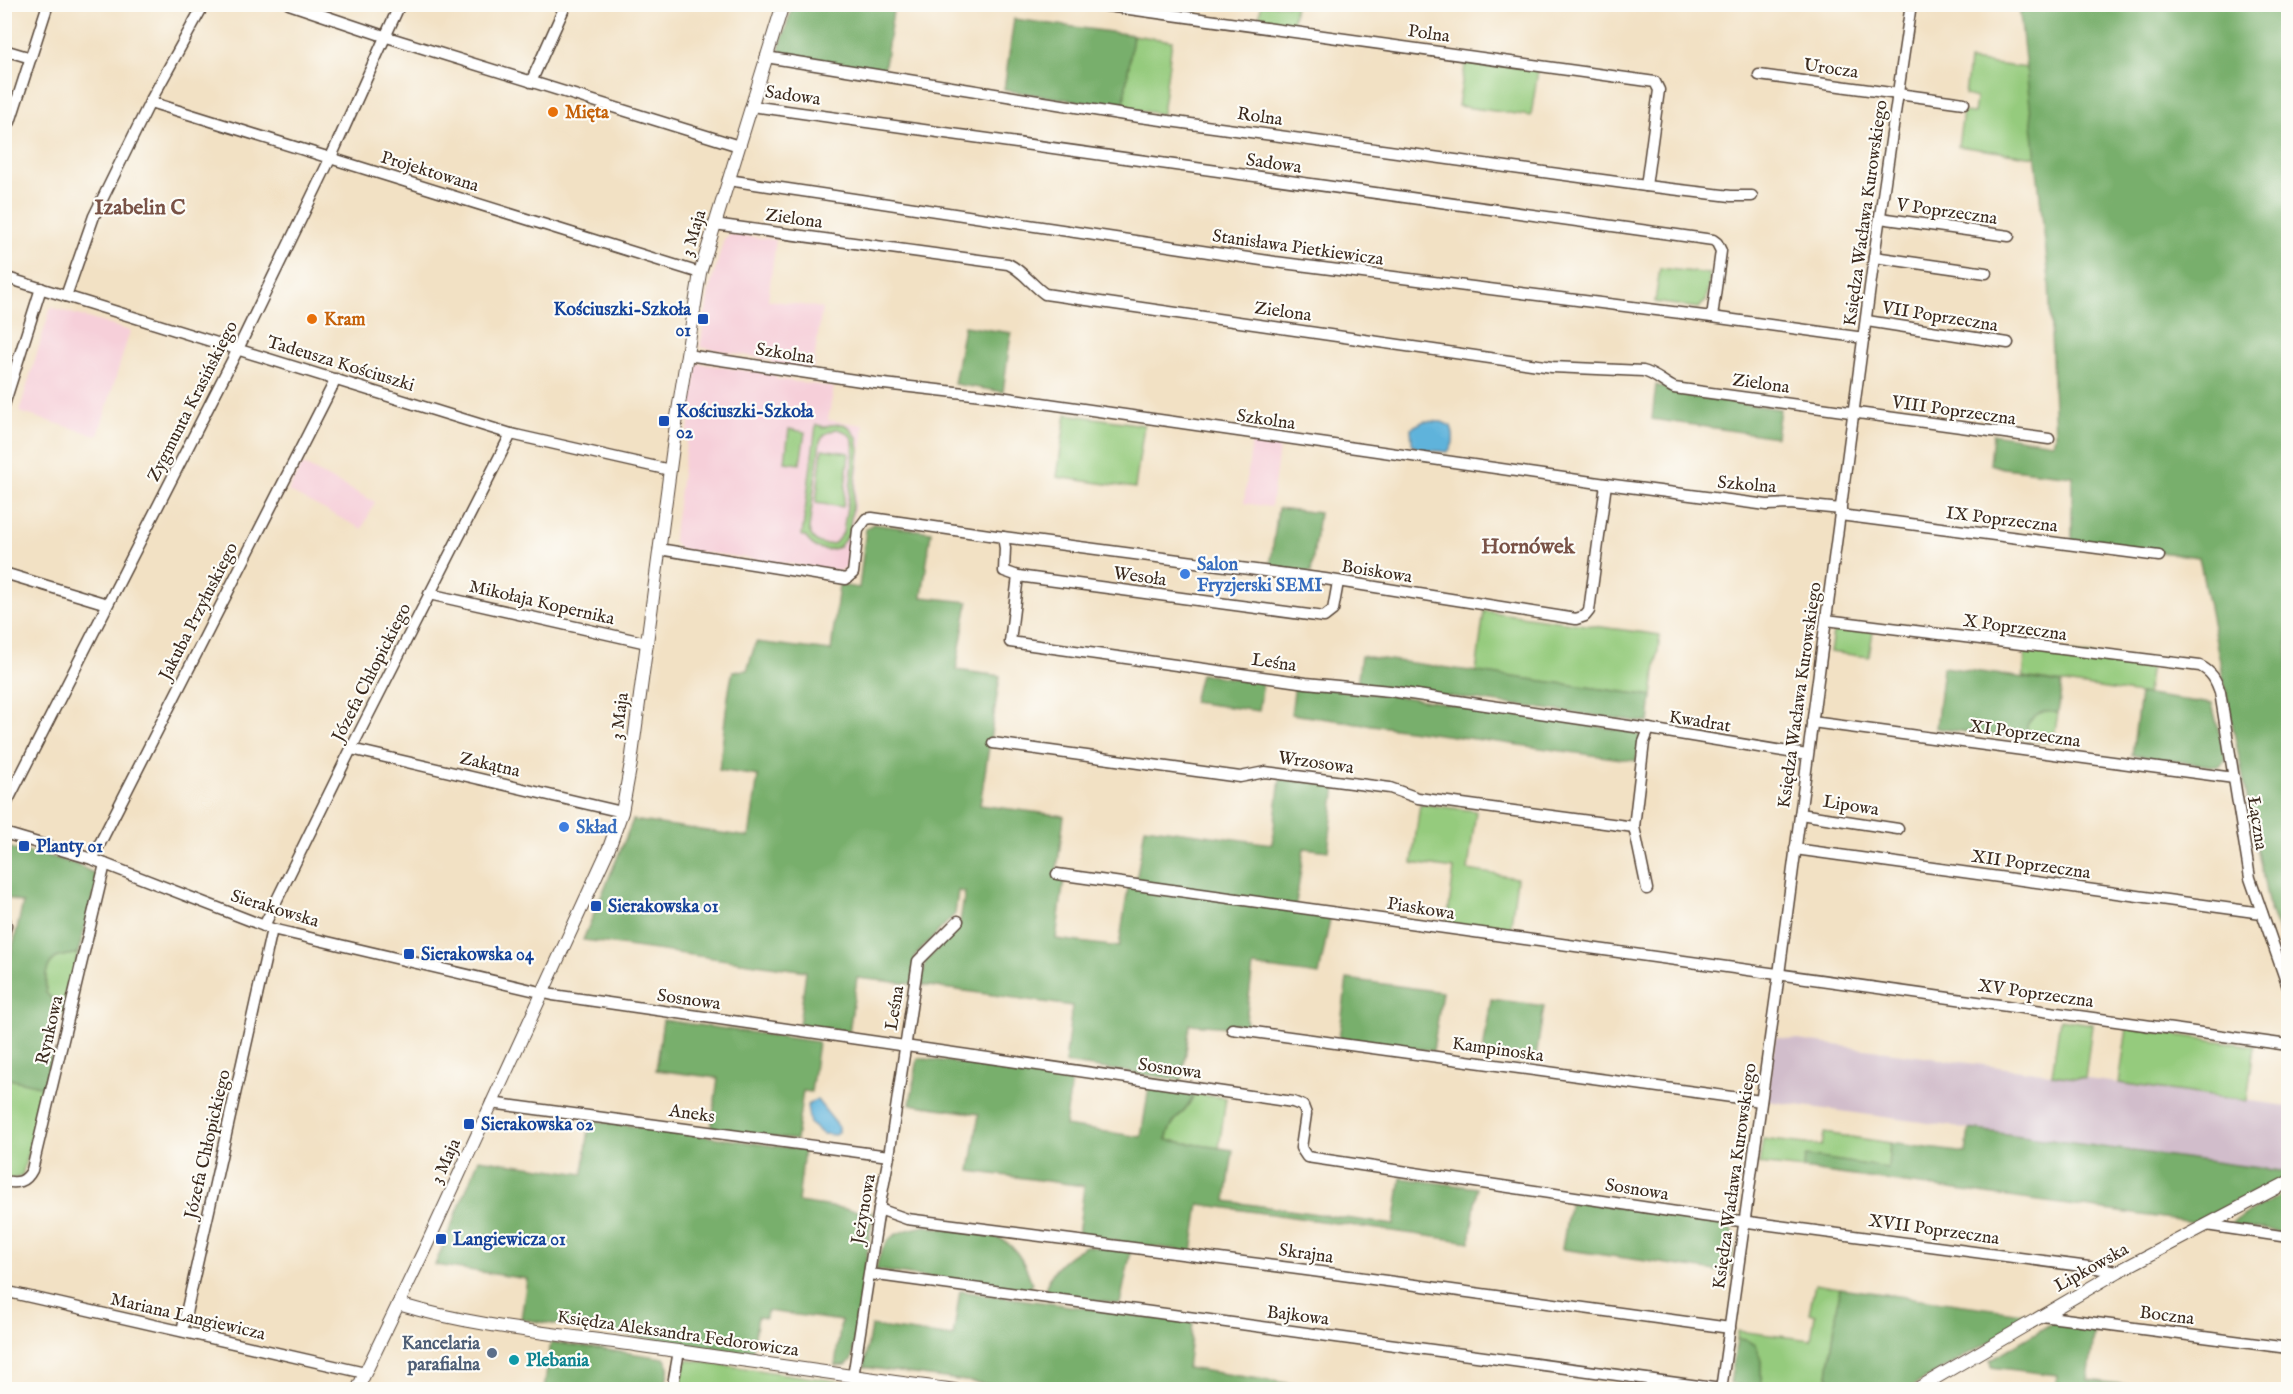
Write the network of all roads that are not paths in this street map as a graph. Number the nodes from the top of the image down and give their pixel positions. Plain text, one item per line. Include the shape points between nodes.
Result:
1 (48, 4) edge
2 (204, 4) edge
3 (289, 4) edge
4 (400, 4) edge
5 (566, 4) edge
6 (783, 4) edge
7 (1093, 4) edge
8 (1911, 4) edge
9 (387, 38) junction
10 (4, 50) edge
11 (766, 57) junction
12 (31, 58) junction
13 (1759, 75) dead end
14 (531, 82) junction
15 (1899, 94) junction
16 (150, 102) junction
17 (1965, 103) dead end
18 (751, 106) junction
19 (7, 124) edge
20 (739, 146) junction
21 (331, 157) junction
22 (728, 180) junction
23 (1646, 186) junction
24 (1752, 196) dead end
25 (1880, 218) junction
26 (714, 224) junction
27 (2009, 236) dead end
28 (1874, 257) junction
29 (700, 273) junction
30 (1986, 273) dead end
31 (4, 277) edge
32 (41, 288) junction
33 (66, 296) junction
34 (1712, 317) junction
35 (1867, 321) junction
36 (1864, 338) junction
37 (2008, 343) dead end
38 (238, 348) junction
39 (687, 355) junction
40 (336, 379) junction
41 (4, 405) edge
42 (1854, 414) junction
43 (511, 434) junction
44 (2049, 439) dead end
45 (670, 470) junction
46 (1606, 484) junction
47 (1841, 512) junction
48 (1003, 537) junction
49 (659, 549) junction
50 (2159, 556) dead end
51 (4, 573) edge
52 (1018, 576) junction
53 (1338, 582) junction
54 (429, 594) junction
55 (107, 604) junction
56 (1826, 620) junction
57 (647, 643) junction
58 (2200, 666) joint
59 (1812, 722) junction
60 (1648, 729) junction
61 (993, 743) dead end
62 (351, 749) junction
63 (1807, 755) junction
64 (2234, 778) junction
65 (4, 808) edge
66 (622, 812) junction
67 (1800, 814) junction
68 (1634, 826) junction
69 (1898, 829) dead end
70 (4, 833) edge
71 (1796, 849) junction
72 (92, 860) junction
73 (105, 864) junction
74 (1057, 874) dead end
75 (1647, 889) dead end
76 (2262, 913) junction
77 (4, 915) edge
78 (958, 921) dead end
79 (268, 927) junction
80 (4, 934) edge
81 (1779, 974) junction
82 (2289, 987) edge
83 (542, 992) junction
84 (1232, 1029) dead end
85 (905, 1045) junction
86 (2289, 1045) edge
87 (1761, 1101) junction
88 (491, 1103) junction
89 (889, 1156) junction
90 (4, 1181) edge
91 (2289, 1182) edge
92 (879, 1209) junction
93 (1745, 1220) junction
94 (2206, 1225) junction
95 (2289, 1237) edge
96 (2120, 1272) junction
97 (870, 1274) junction
98 (4, 1291) edge
99 (398, 1304) junction
100 (2042, 1316) junction
101 (1730, 1328) junction
102 (182, 1331) junction
103 (2289, 1347) edge
104 (679, 1351) junction
105 (365, 1372) junction
106 (853, 1377) junction
107 (357, 1389) edge
108 (672, 1389) edge
109 (955, 1389) edge
110 (1721, 1389) edge
111 (1916, 1389) edge

1 - 12 street
2 - 16 street
3 - 9 street
4 - 9 street, Zygmunta Krasińskiego
5 - 14 street
6 - 11 street, 3 Maja
7 - 23 street, Polna via 1655,82 1659,90
8 - 15 street, Księdza Wacława Kurowskiego
9 - 14 street
9 - 21 street, Zygmunta Krasińskiego
10 - 12 street
11 - 18 street, 3 Maja
11 - 23 street, Rolna via 1125,115
12 - 19 street
13 - 15 street, Urocza
14 - 20 street
15 - 17 street, Urocza
15 - 25 street, Księdza Wacława Kurowskiego
16 - 21 street, Projektowana
16 - 33 street via 94,216
18 - 20 street, 3 Maja
18 - 34 street, Sadowa via 1713,240 1721,251
20 - 22 street, 3 Maja
21 - 29 street, Projektowana
21 - 38 street, Zygmunta Krasińskiego
22 - 26 street, 3 Maja
22 - 34 street, Stanisława Pietkiewicza via 1275,262
23 - 24 street, Rolna
25 - 27 street, V Poprzeczna
25 - 28 street, Księdza Wacława Kurowskiego
26 - 29 street, 3 Maja
26 - 42 street, Zielona via 1008,264 1046,294 1552,367 1643,371 1674,388
28 - 30 street
28 - 35 street, Księdza Wacława Kurowskiego
29 - 39 street, 3 Maja
31 - 32 street, Tadeusza Kościuszki
32 - 33 street, Tadeusza Kościuszki
32 - 41 street
33 - 38 street, Tadeusza Kościuszki
34 - 36 street, Stanisława Pietkiewicza
35 - 36 street, Księdza Wacława Kurowskiego
35 - 37 street, VII Poprzeczna
36 - 42 street, Księdza Wacława Kurowskiego
38 - 40 street, Tadeusza Kościuszki
38 - 55 street, Zygmunta Krasińskiego
39 - 45 street, 3 Maja
39 - 46 street, Szkolna
40 - 43 street, Tadeusza Kościuszki
40 - 72 street, Jakuba Przyłuskiego
42 - 44 street, VIII Poprzeczna
42 - 47 street, Księdza Wacława Kurowskiego
43 - 45 street, Tadeusza Kościuszki
43 - 54 street, Józefa Chłopickiego
45 - 49 street, 3 Maja
46 - 47 street, Szkolna
46 - 53 street, Boiskowa via 1589,611 1585,616 1576,619
47 - 50 street, IX Poprzeczna
47 - 56 street, Księdza Wacława Kurowskiego
48 - 49 street, Boiskowa via 866,519 858,530 853,573 846,579
48 - 52 street via 1004,571
48 - 53 street, Boiskowa
49 - 57 street, 3 Maja
51 - 55 street
52 - 53 street, Wesoła via 1324,617 1332,610
52 - 60 street, Leśna via 1010,642
54 - 57 street, Mikołaja Kopernika
54 - 62 street, Józefa Chłopickiego
55 - 65 street, Zygmunta Krasińskiego
56 - 58 street, X Poprzeczna
56 - 59 street, Księdza Wacława Kurowskiego
57 - 66 street, 3 Maja
58 - 64 street, Łączna via 2211,673 2220,692
59 - 63 street, Księdza Wacława Kurowskiego
59 - 64 street, XI Poprzeczna
60 - 63 street, Kwadrat
60 - 68 street, Kwadrat
61 - 68 street, Wrzosowa via 1240,777 1265,772 1390,788 1418,798
62 - 66 street, Zakątna
62 - 79 street, Józefa Chłopickiego
63 - 67 street, Księdza Wacława Kurowskiego
64 - 76 street, Łączna via 2250,878
66 - 83 street, 3 Maja
67 - 69 street, Lipowa
67 - 71 street, Księdza Wacława Kurowskiego
68 - 75 street, Kwadrat
70 - 72 street, Sierakowska
71 - 76 street, XII Poprzeczna
71 - 81 street, Księdza Wacława Kurowskiego
72 - 73 street, Sierakowska
73 - 79 street, Sierakowska
73 - 90 street, Rynkowa via 32,1170 21,1182
74 - 81 street, Piaskowa
76 - 82 street, Łączna
77 - 80 street
78 - 85 street, Leśna via 918,962
79 - 83 street, Sierakowska
79 - 102 street, Józefa Chłopickiego
81 - 86 street, XV Poprzeczna
81 - 87 street, Księdza Wacława Kurowskiego
83 - 85 street, Sosnowa
83 - 88 street, 3 Maja
84 - 87 street, Kampinoska
85 - 89 street, Jeżynowa
85 - 93 street, Sosnowa via 1293,1102 1303,1106 1306,1114 1301,1148 1307,1157
87 - 93 street, Księdza Wacława Kurowskiego
88 - 89 street, Aneks
88 - 99 street, 3 Maja
89 - 92 street, Jeżynowa
91 - 94 street, Lipkowska
92 - 97 street, Jeżynowa
92 - 101 street, Skrajna via 907,1219
93 - 96 street, XVII Poprzeczna
93 - 101 street, Księdza Wacława Kurowskiego
94 - 95 street
94 - 96 street, Lipkowska
96 - 100 street, Lipkowska
97 - 106 street, Jeżynowa
97 - 110 street, Bajkowa
98 - 102 street, Mariana Langiewicza
99 - 104 street, Księdza Aleksandra Fedorowicza via 431,1313
99 - 105 street, 3 Maja
100 - 103 street, Boczna
100 - 111 street, Lipkowska
101 - 110 street, Księdza Wacława Kurowskiego
102 - 105 street, Mariana Langiewicza
104 - 106 street, Księdza Aleksandra Fedorowicza
104 - 108 street
105 - 107 street, 3 Maja
106 - 109 street, Księdza Aleksandra Fedorowicza

